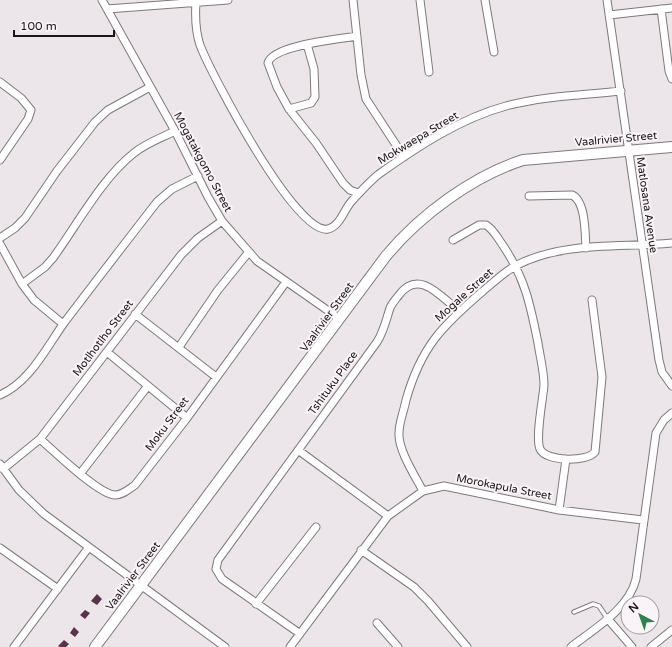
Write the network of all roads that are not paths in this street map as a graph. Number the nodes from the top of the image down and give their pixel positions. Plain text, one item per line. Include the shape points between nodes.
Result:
1 (102, 0) edge
2 (228, 0) edge
3 (353, 0) edge
4 (420, 0) edge
5 (485, 0) edge
6 (607, 0) edge
7 (196, 2) junction
8 (672, 8) edge
9 (106, 9) junction
10 (661, 9) junction
11 (609, 15) junction
12 (357, 36) junction
13 (307, 44) junction
14 (494, 52) dead end
15 (429, 72) dead end
16 (672, 79) edge
17 (0, 82) edge
18 (150, 87) junction
19 (621, 91) junction
20 (289, 109) junction
21 (175, 131) junction
22 (672, 147) edge
23 (628, 151) junction
24 (404, 157) junction
25 (0, 160) edge
26 (198, 176) junction
27 (358, 193) junction
28 (529, 196) dead end
29 (222, 221) junction
30 (0, 238) edge
31 (453, 240) dead end
32 (672, 243) edge
33 (0, 244) edge
34 (642, 246) junction
35 (586, 248) junction
36 (248, 254) junction
37 (516, 265) junction
38 (286, 282) junction
39 (22, 284) junction
40 (592, 300) dead end
41 (459, 311) junction
42 (135, 314) junction
43 (340, 319) junction
44 (63, 324) junction
45 (179, 347) junction
46 (107, 352) junction
47 (216, 377) junction
48 (672, 386) edge
49 (147, 387) junction
50 (0, 395) edge
51 (672, 413) edge
52 (187, 418) junction
53 (40, 439) junction
54 (298, 450) junction
55 (566, 459) junction
56 (1, 466) edge
57 (80, 474) junction
58 (423, 491) junction
59 (559, 510) junction
60 (388, 516) junction
61 (643, 520) junction
62 (316, 527) dead end
63 (89, 547) junction
64 (0, 548) edge
65 (361, 550) junction
66 (142, 584) junction
67 (58, 589) junction
68 (256, 604) junction
69 (574, 612) dead end
70 (607, 618) junction
71 (377, 623) dead end
72 (672, 630) edge
73 (300, 633) junction
74 (216, 644) edge
75 (464, 646) edge
76 (14, 647) edge
77 (95, 647) edge
78 (225, 647) edge
79 (290, 647) edge
80 (398, 647) edge
81 (571, 647) edge
82 (632, 647) edge
83 (651, 647) edge

1 - 9 street, Mogatakgomo Street
2 - 7 street
3 - 12 street
4 - 15 street
5 - 14 street
6 - 11 street, Matlosana Avenue
7 - 9 street
7 - 27 street, Mokwaepa Street via 196,32 219,86 266,166 295,206 310,223 327,229 337,223
8 - 10 street
9 - 18 street, Mogatakgomo Street
10 - 11 street
10 - 16 street
11 - 19 street, Matlosana Avenue
12 - 13 street
12 - 24 street via 366,99
13 - 20 street via 314,69 315,97 311,103
13 - 20 street via 284,50 268,61 277,87
17 - 25 street via 31,110 28,119
18 - 21 street, Mogatakgomo Street
18 - 30 street via 108,110 95,122 20,223
19 - 23 street, Matlosana Avenue
19 - 24 street, Mokwaepa Street via 505,106 450,130
20 - 27 street via 343,183
21 - 26 street, Mogatakgomo Street
21 - 39 street via 145,146 125,160 53,258
22 - 23 street, Vaalrivier Street
23 - 34 street, Matlosana Avenue
23 - 43 street, Vaalrivier Street via 523,160 502,168 466,188 402,236
24 - 27 street, Mokwaepa Street
26 - 29 street, Mogatakgomo Street
26 - 44 street via 172,189 157,202
28 - 35 street via 572,195 577,198 582,206
29 - 36 street, Mogatakgomo Street
29 - 42 street, Motlhotlho Street via 181,254
31 - 37 street via 479,225 486,225
32 - 34 street, Mogale Street
33 - 39 street
34 - 35 street, Mogale Street
34 - 48 street, Matlosana Avenue via 660,366
35 - 37 street, Mogale Street via 555,252
36 - 38 street, Mogatakgomo Street
36 - 45 street via 218,290
37 - 41 street, Mogale Street
37 - 55 street via 528,296 542,367 543,400 539,448 547,456
38 - 43 street, Mogatakgomo Street
38 - 47 street, Moku Street
39 - 44 street via 38,305
40 - 55 street via 602,377 595,452 591,456
41 - 54 street, Tshituku Place via 426,285 417,283 405,288 391,307 377,342
41 - 58 street, Mogale Street via 425,352 413,376 402,417 399,433 401,447
42 - 45 street
42 - 46 street, Motlhotlho Street
43 - 66 street, Vaalrivier Street
44 - 50 street via 23,378 15,387
45 - 47 street
46 - 49 street
46 - 53 street, Motlhotlho Street
47 - 52 street, Moku Street
49 - 52 street
49 - 57 street
51 - 61 street via 656,433
52 - 57 street, Moku Street via 135,485 124,493 107,493
53 - 56 street, Motlhotlho Street
53 - 57 street, Moku Street
54 - 60 street
54 - 68 street, Tshituku Place via 217,564 218,574 222,579
55 - 59 street
56 - 63 street via 32,504
58 - 59 street, Morokapula Street via 444,486
58 - 60 street, Morokapula Street
59 - 61 street, Morokapula Street
60 - 65 street, Morokapula Street
61 - 70 street via 633,592
62 - 68 street
63 - 66 street
63 - 67 street
64 - 67 street
65 - 73 street, Morokapula Street
65 - 75 street via 414,587
66 - 74 street
66 - 77 street, Vaalrivier Street
67 - 76 street
68 - 73 street
69 - 70 lane via 593,604 599,606
70 - 81 street
70 - 82 street
71 - 80 street
72 - 83 street
73 - 79 street, Morokapula Street
74 - 78 street

